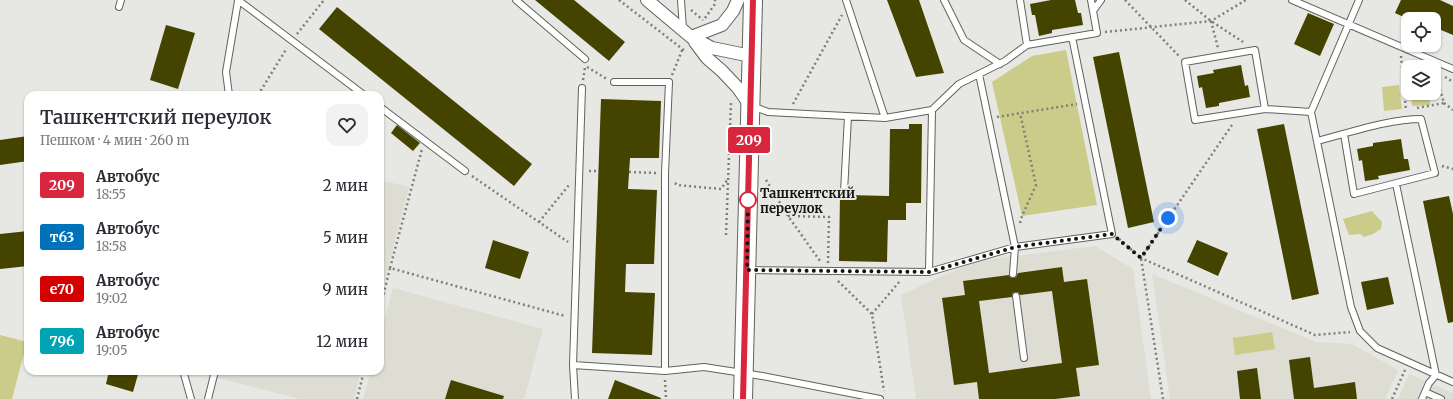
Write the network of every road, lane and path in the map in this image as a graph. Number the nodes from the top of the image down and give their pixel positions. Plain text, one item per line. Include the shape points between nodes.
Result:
1 (121, 0) edge
2 (238, 0) edge
3 (324, 0) edge
4 (516, 0) edge
5 (619, 0) edge
6 (647, 0) edge
7 (681, 0) edge
8 (715, 0) edge
9 (738, 0) edge
10 (753, 0) edge
11 (944, 0) edge
12 (1020, 0) edge
13 (1091, 0) edge
14 (1101, 0) edge
15 (1125, 0) edge
16 (1185, 0) edge
17 (1246, 0) edge
18 (1292, 0) edge
19 (1359, 0) edge
20 (847, 2) edge
21 (715, 4) dead end
22 (119, 7) dead end
23 (1093, 11) junction
24 (1211, 21) junction
25 (1349, 24) junction
26 (1151, 27) junction
27 (687, 33) junction
28 (1097, 33) junction
29 (1072, 37) junction
30 (292, 41) junction
31 (1027, 45) junction
32 (1400, 46) junction
33 (682, 49) junction
34 (1255, 50) junction
35 (690, 55) dead end
36 (751, 56) junction
37 (1220, 56) junction
38 (585, 59) dead end
39 (1185, 62) junction
40 (1000, 64) junction
41 (1453, 69) edge
42 (979, 74) junction
43 (614, 82) joint
44 (669, 82) junction
45 (582, 88) joint
46 (229, 91) edge
47 (261, 91) edge
48 (359, 91) edge
49 (1441, 92) edge
50 (730, 97) dead end
51 (1085, 103) junction
52 (1444, 103) junction
53 (750, 105) junction
54 (1265, 109) junction
55 (384, 110) edge
56 (932, 110) junction
57 (1453, 110) edge
58 (1406, 111) junction
59 (1311, 112) junction
60 (788, 113) junction
61 (1020, 113) junction
62 (1240, 113) junction
63 (848, 116) junction
64 (885, 118) junction
65 (989, 118) junction
66 (1407, 119) junction
67 (1344, 134) junction
68 (424, 140) junction
69 (1317, 141) junction
70 (465, 171) joint
71 (580, 171) junction
72 (629, 172) dead end
73 (665, 173) junction
74 (728, 179) junction
75 (766, 180) dead end
76 (1396, 184) junction
77 (844, 192) dead end
78 (788, 216) junction
79 (1022, 216) dead end
80 (539, 222) junction
81 (1112, 234) junction
82 (726, 235) dead end
83 (1015, 247) junction
84 (577, 248) junction
85 (1141, 258) junction
86 (390, 268) junction
87 (747, 270) junction
88 (828, 271) junction
89 (908, 272) junction
90 (929, 272) junction
91 (1013, 274) dead end
92 (384, 293) edge
93 (1016, 296) dead end
94 (872, 314) junction
95 (575, 318) junction
96 (1360, 331) junction
97 (1024, 358) dead end
98 (1408, 362) junction
99 (574, 365) junction
100 (665, 371) junction
101 (744, 373) junction
102 (184, 375) edge
103 (214, 375) edge
104 (363, 375) edge
105 (1436, 375) junction
106 (1453, 382) edge
107 (884, 392) dead end
108 (1425, 392) junction
109 (191, 399) edge
110 (208, 399) edge
111 (357, 399) edge
112 (575, 399) edge
113 (666, 399) edge
114 (743, 399) edge
115 (880, 399) edge
116 (1163, 399) edge
117 (1392, 399) edge
118 (1422, 399) edge
119 (1441, 399) edge

1 - 22 lane
2 - 30 lane
2 - 46 lane via 226,72
3 - 30 path
4 - 38 lane
5 - 33 path
6 - 27 street
7 - 27 lane
8 - 21 path
9 - 27 street via 722,24
10 - 36 main road
11 - 40 lane via 964,40
12 - 31 lane
13 - 23 lane
14 - 23 lane
15 - 26 path
16 - 24 path
17 - 24 path
18 - 25 lane
19 - 25 lane
20 - 60 path
20 - 64 lane
23 - 28 lane
24 - 26 path
24 - 34 path
24 - 37 path
25 - 32 lane
25 - 59 lane
26 - 28 path
26 - 39 path
27 - 36 street via 712,48
27 - 53 street via 707,58 738,88
28 - 29 lane
29 - 31 lane
29 - 51 lane
30 - 47 path
30 - 48 lane
31 - 40 lane
32 - 41 lane
32 - 58 path
33 - 35 path
33 - 44 path
34 - 37 lane
34 - 54 lane
36 - 53 main road
37 - 39 lane
39 - 62 lane via 1195,120
40 - 42 lane
42 - 56 lane via 959,84
42 - 65 lane
43 - 44 lane
43 - 45 path via 585,66
44 - 73 lane
45 - 71 lane
49 - 52 path
50 - 74 path
51 - 61 path
51 - 81 lane
52 - 57 path
52 - 58 path
53 - 60 lane via 768,112
53 - 87 main road
54 - 59 lane
54 - 62 lane
55 - 68 lane
56 - 64 lane
56 - 90 lane
58 - 66 path
59 - 69 lane
60 - 63 lane
61 - 65 path
61 - 79 path via 1036,185
62 - 85 path
63 - 64 lane
63 - 77 lane
65 - 83 lane
66 - 67 lane
66 - 76 lane via 1421,119 1435,173
67 - 69 lane
67 - 76 lane via 1354,194
68 - 70 lane
68 - 86 path
69 - 96 lane via 1351,307
70 - 80 path
71 - 80 path
71 - 84 lane
72 - 73 path
73 - 74 path via 677,185 721,189
73 - 100 lane
74 - 82 path
75 - 78 path
76 - 105 lane
78 - 88 path
78 - 88 path via 829,217
80 - 84 path
81 - 83 lane
81 - 85 path
83 - 90 lane
83 - 91 lane
84 - 95 lane
85 - 96 path via 1315,336
85 - 116 path
86 - 92 path
86 - 95 path
87 - 88 lane
87 - 101 main road
88 - 89 lane
88 - 94 path
89 - 90 lane
89 - 94 path
93 - 97 lane
94 - 107 path
95 - 99 lane
96 - 98 lane via 1377,348
98 - 105 lane
98 - 117 path
99 - 100 lane
99 - 112 lane
100 - 101 lane via 704,367
100 - 113 path
101 - 114 main road
101 - 115 lane
102 - 109 lane
103 - 110 lane
104 - 111 path
105 - 106 lane
105 - 108 lane
108 - 118 lane
108 - 119 lane

